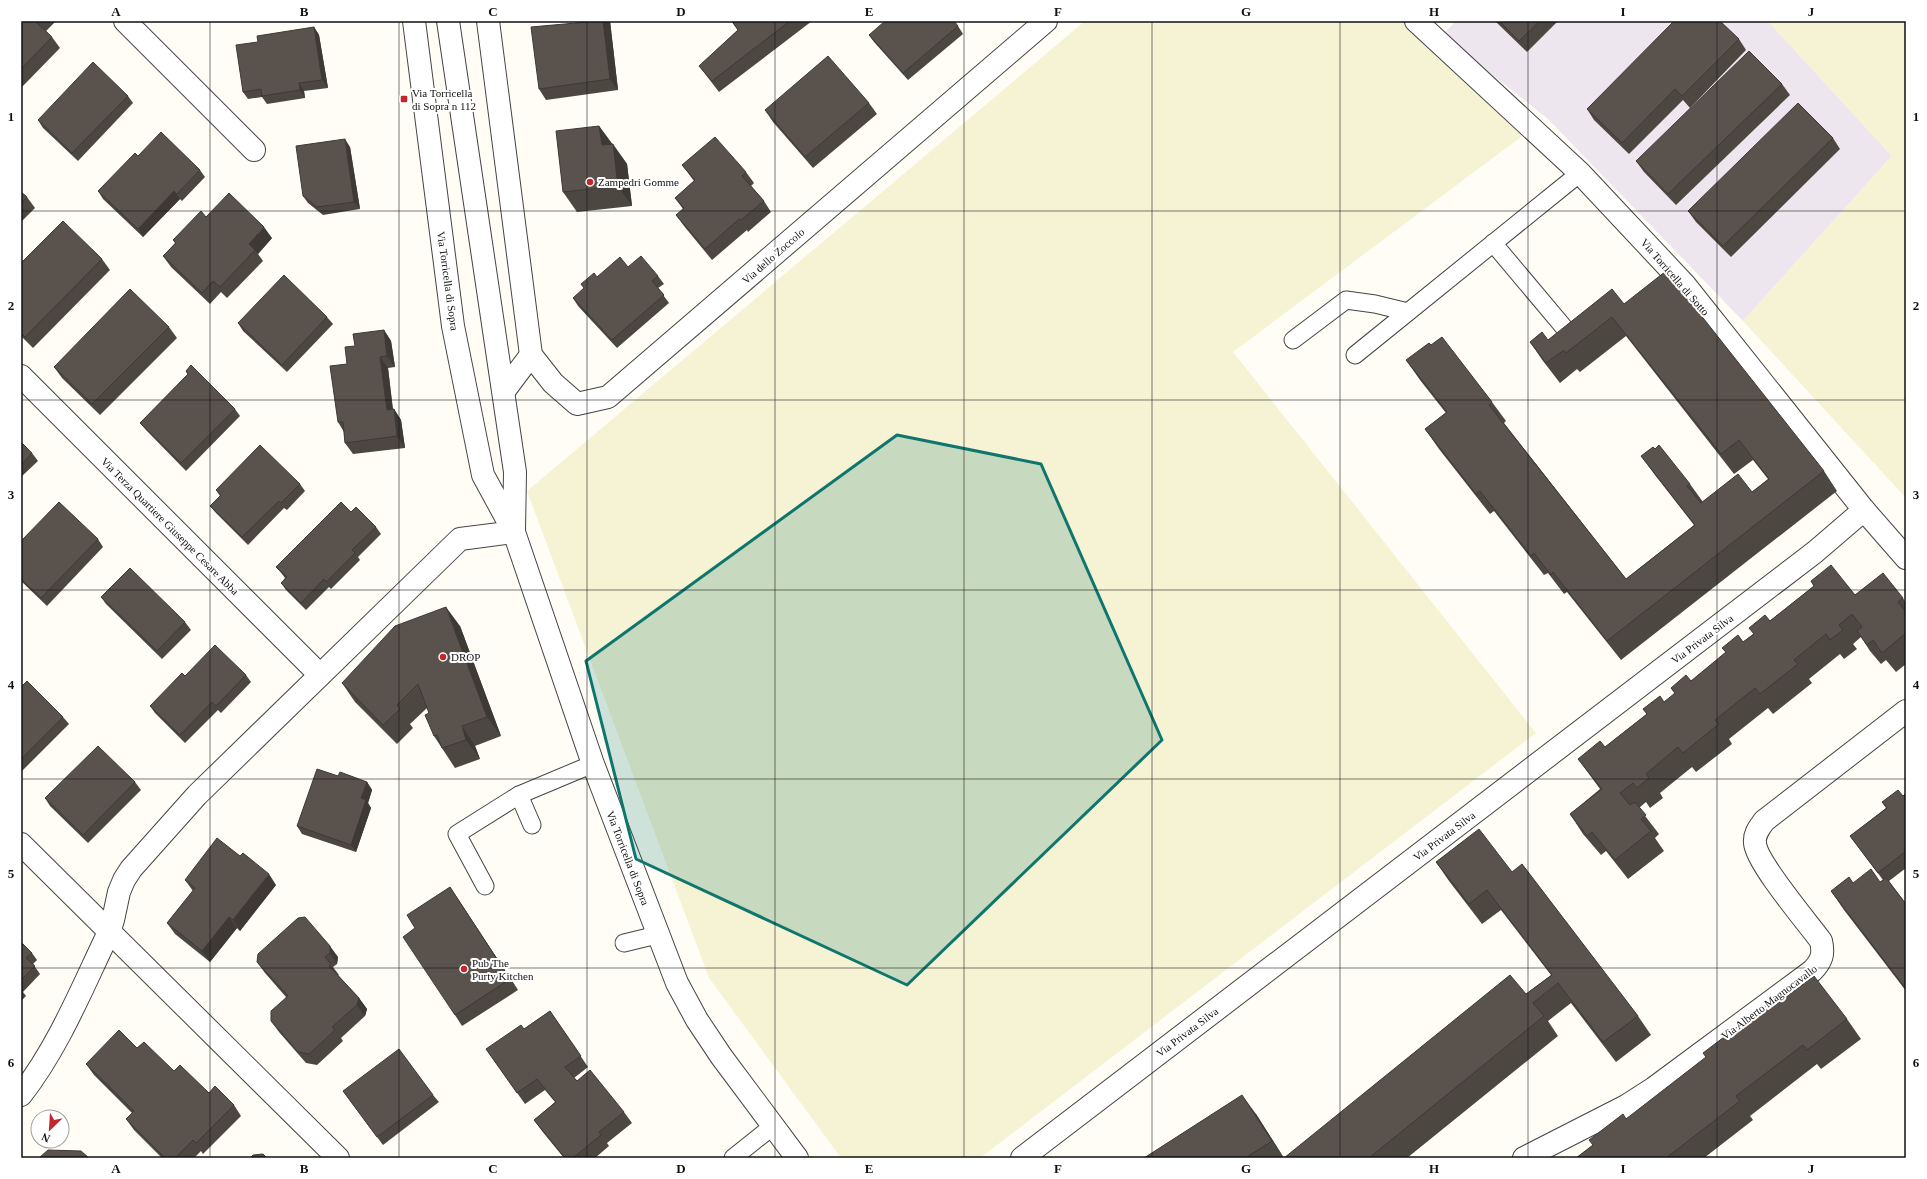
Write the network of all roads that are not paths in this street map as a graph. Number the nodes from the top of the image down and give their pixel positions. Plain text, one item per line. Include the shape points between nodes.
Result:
1 (125, 21) edge
2 (414, 21) edge
3 (448, 21) edge
4 (488, 21) edge
5 (1046, 21) edge
6 (1416, 21) edge
7 (254, 150) dead end
8 (1580, 173) junction
9 (1493, 243) junction
10 (1408, 312) junction
11 (1572, 337) edge
12 (1293, 340) dead end
13 (531, 355) junction
14 (1355, 355) dead end
15 (21, 376) edge
16 (504, 391) junction
17 (1864, 510) junction
18 (514, 532) junction
19 (1906, 558) edge
20 (320, 675) junction
21 (1906, 711) edge
22 (593, 764) junction
23 (519, 795) junction
24 (532, 825) dead end
25 (21, 844) edge
26 (485, 886) dead end
27 (109, 932) junction
28 (657, 935) junction
29 (624, 943) dead end
30 (21, 1095) edge
31 (773, 1126) junction
32 (338, 1158) edge
33 (733, 1158) edge
34 (797, 1158) edge
35 (1022, 1158) edge
36 (1524, 1158) edge

1 - 7 street
2 - 18 street, Via Torricella di Sopra via 455,334 483,475
3 - 16 street, Via Torricella di Sopra
4 - 13 street
5 - 13 street, Via dello Zoccolo via 608,397 578,404 553,383
6 - 8 street, Via Torricella di Sotto
8 - 9 lane
8 - 17 street, Via Torricella di Sotto via 1685,285
9 - 10 lane
9 - 11 lane
10 - 12 lane via 1346,300
10 - 14 lane
13 - 16 street
15 - 20 street, Via Terza Quartiere Giuseppe Cesare Abba
16 - 18 street, Via Torricella di Sopra via 515,472
17 - 19 street, Via Torricella di Sotto
17 - 35 street, Via Privata Silva via 1815,552
18 - 20 street via 460,539
18 - 22 street, Via Torricella di Sopra
20 - 27 street via 197,795 131,869 119,892
21 - 36 street, Via Alberto Magnocavallo via 1764,821 1757,832 1755,842 1760,859 1821,941 1823,952 1820,963 1654,1088 1626,1106
22 - 23 lane
22 - 28 street, Via Torricella di Sopra
23 - 24 lane
23 - 26 lane via 457,834
25 - 27 street
27 - 30 street via 48,1056
27 - 32 street
28 - 29 lane
28 - 31 street, Via Torricella di Sopra via 696,1020
31 - 33 lane
31 - 34 street, Via Torricella di Sopra

